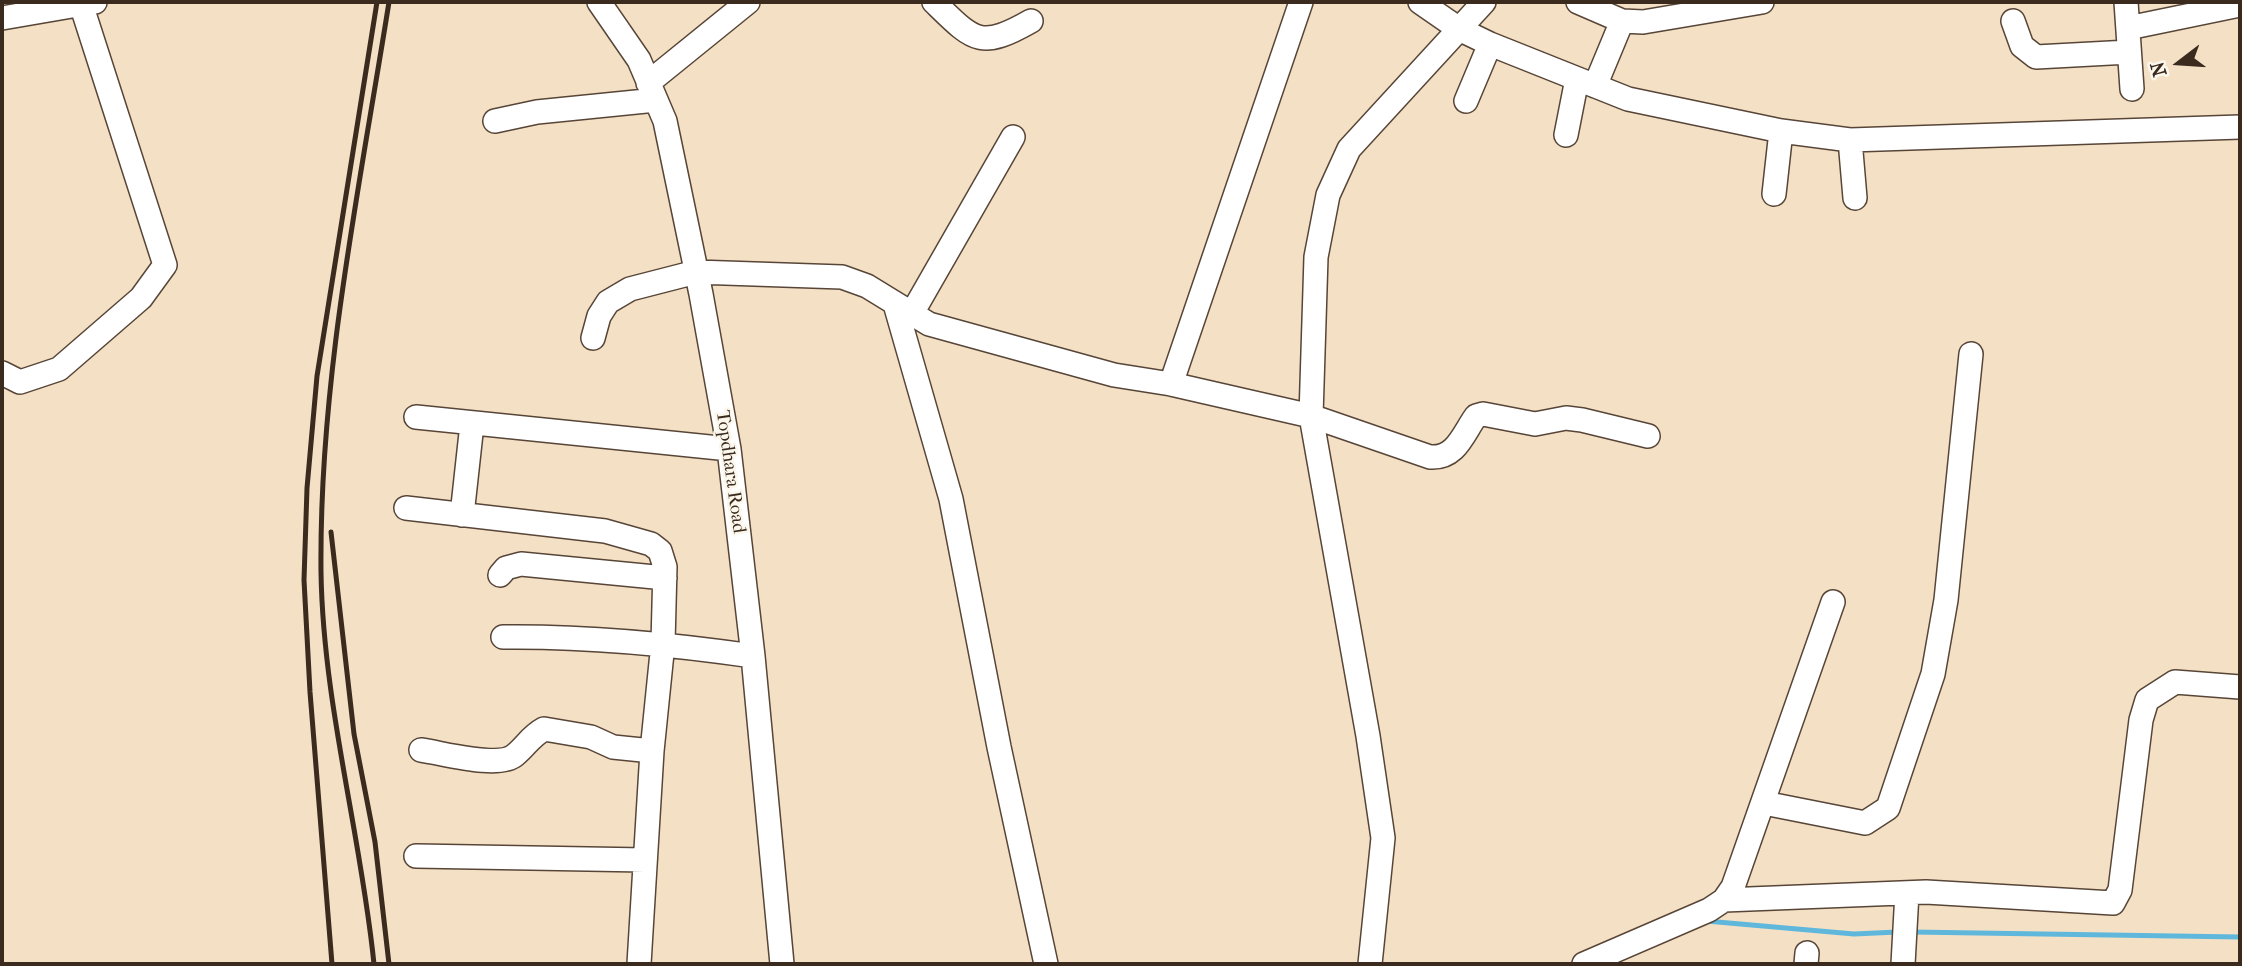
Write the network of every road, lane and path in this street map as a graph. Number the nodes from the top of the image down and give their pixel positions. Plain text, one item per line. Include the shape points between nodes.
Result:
1 (598, 2) edge
2 (748, 2) edge
3 (934, 2) edge
4 (1301, 2) edge
5 (1420, 2) edge
6 (1484, 2) edge
7 (1578, 2) edge
8 (1762, 2) edge
9 (2126, 2) edge
10 (89, 3) edge
11 (2240, 5) edge
12 (2, 18) edge
13 (1031, 21) dead end
14 (1622, 21) junction
15 (2013, 21) dead end
16 (2128, 28) junction
17 (1459, 29) junction
18 (1490, 44) junction
19 (2130, 52) junction
20 (1586, 82) junction
21 (2132, 89) dead end
22 (652, 91) junction
23 (1466, 101) dead end
24 (495, 121) dead end
25 (2240, 127) edge
26 (1782, 131) junction
27 (1566, 135) dead end
28 (1013, 137) dead end
29 (1850, 140) junction
30 (1774, 194) dead end
31 (1855, 198) dead end
32 (696, 272) junction
33 (903, 309) junction
34 (593, 338) dead end
35 (1971, 354) dead end
36 (2, 373) edge
37 (1171, 384) junction
38 (1311, 416) junction
39 (416, 417) dead end
40 (472, 424) junction
41 (1648, 436) dead end
42 (729, 449) junction
43 (406, 508) dead end
44 (462, 515) junction
45 (500, 575) dead end
46 (665, 578) junction
47 (1833, 602) dead end
48 (503, 637) dead end
49 (663, 643) junction
50 (753, 656) junction
51 (2240, 687) edge
52 (422, 750) dead end
53 (652, 751) junction
54 (1764, 803) junction
55 (416, 856) dead end
56 (645, 860) junction
57 (1907, 893) junction
58 (1724, 901) junction
59 (639, 964) edge
60 (782, 964) edge
61 (1046, 964) edge
62 (1370, 964) edge
63 (1584, 964) edge
64 (1903, 964) edge

1 - 22 street, Topdhara Road via 639,61
2 - 22 street
3 - 13 street via 962,29 984,40 1004,36
4 - 37 street
5 - 17 street
6 - 17 street
7 - 14 street
8 - 14 street via 1687,16
9 - 16 street
10 - 12 street
10 - 36 street via 165,265 141,298 59,369 20,382
11 - 16 street
14 - 20 street
15 - 19 street via 2022,46 2036,57
16 - 19 street
17 - 18 street
17 - 38 street via 1349,149 1328,195 1315,257
18 - 20 street
18 - 23 street
19 - 21 street
20 - 26 street via 1628,99
20 - 27 street
22 - 24 street
22 - 32 street, Topdhara Road via 665,121
25 - 29 street
26 - 29 street
26 - 30 street
28 - 33 street
29 - 31 street
32 - 33 street via 842,277 867,286
32 - 34 street via 631,289 608,302
32 - 42 street, Topdhara Road
33 - 37 street via 929,324 1025,351 1114,375
33 - 61 street via 951,499
35 - 54 street via 1946,600 1935,661 1888,808 1865,823
37 - 38 street
38 - 41 street via 1430,457 1457,447 1476,416 1483,414 1535,424 1582,420
38 - 62 street via 1383,838
39 - 40 street
40 - 42 street
40 - 44 street
42 - 50 street, Topdhara Road
43 - 44 street
44 - 46 street via 605,531 651,544 660,551
45 - 46 street via 521,564
46 - 49 street
47 - 54 street
48 - 49 street
49 - 50 street
49 - 53 street
50 - 60 street, Topdhara Road
51 - 57 street via 2175,682 2147,700 2120,890 2113,903
52 - 53 street via 499,762 514,756 544,729 591,737 613,747
53 - 56 street
54 - 58 street via 1734,887
55 - 56 street
56 - 59 street
57 - 58 street
57 - 64 street
58 - 63 street via 1681,925

